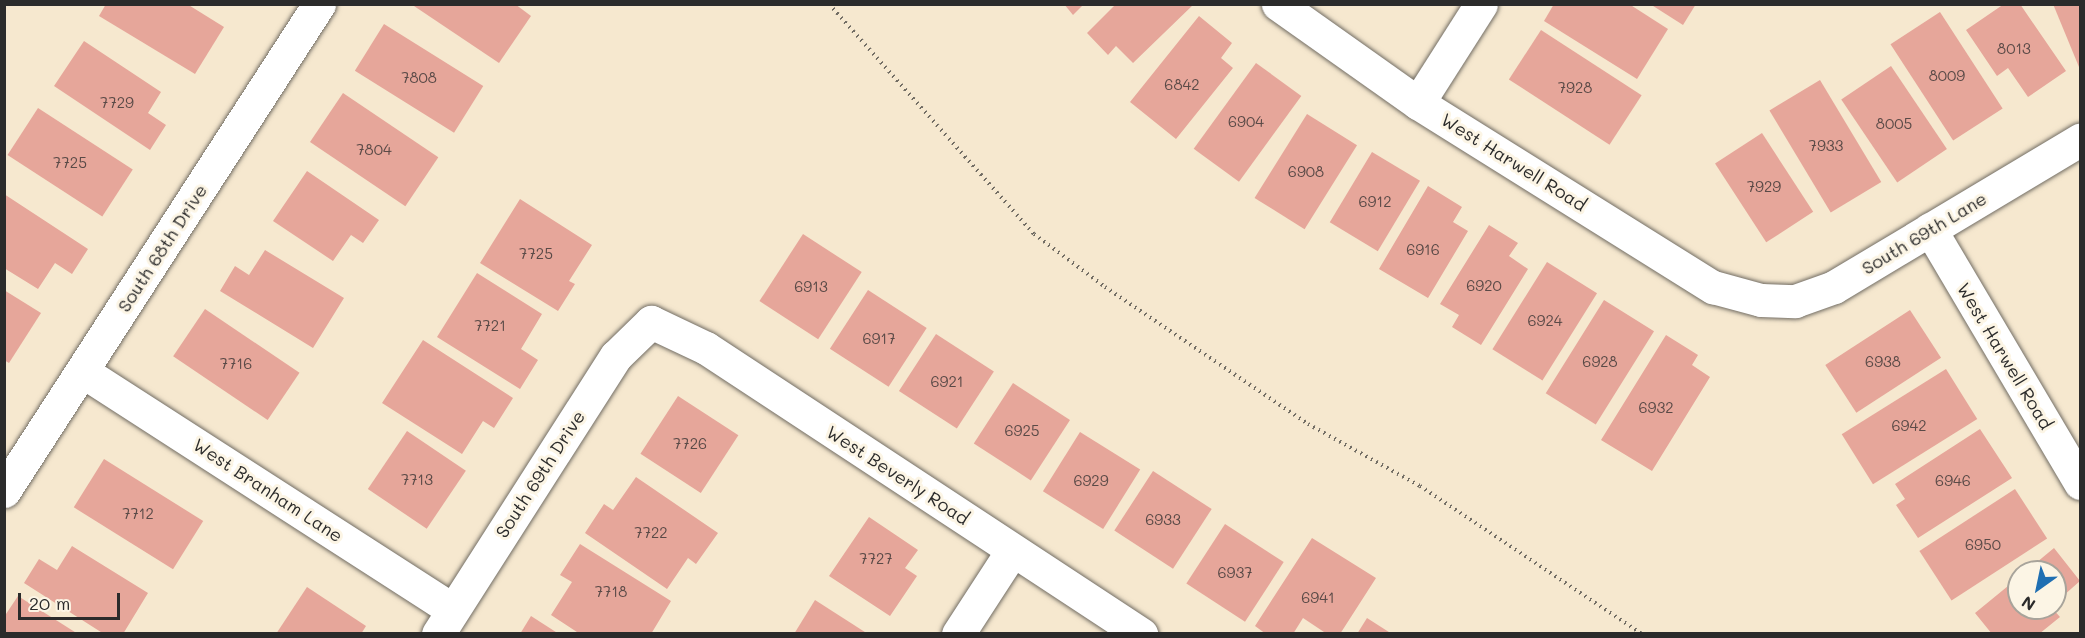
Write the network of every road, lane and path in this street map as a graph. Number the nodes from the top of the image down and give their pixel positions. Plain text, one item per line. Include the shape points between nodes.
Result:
1 (320, 4) edge
2 (829, 4) edge
3 (1278, 4) edge
4 (1481, 4) edge
5 (1418, 103) junction
6 (2080, 140) edge
7 (1930, 229) junction
8 (1761, 300) joint
9 (651, 322) joint
10 (82, 371) junction
11 (2080, 483) edge
12 (4, 491) edge
13 (1012, 550) junction
14 (445, 622) edge
15 (958, 633) edge
16 (1141, 633) edge
17 (1642, 633) edge

1 - 10 street, South 68th Drive
2 - 17 path via 1034,234 1308,424 1420,486
3 - 5 street, West Harwell Road
4 - 5 street
5 - 8 street, West Harwell Road via 1713,287
6 - 7 street, South 69th Lane
7 - 8 street, South 69th Lane via 1834,288 1795,301
7 - 11 street, West Harwell Road
9 - 13 street, West Beverly Road via 706,348
9 - 14 street, South 69th Drive via 616,356
10 - 12 street, South 68th Drive
10 - 14 street, West Branham Lane
13 - 15 street
13 - 16 street, West Beverly Road

